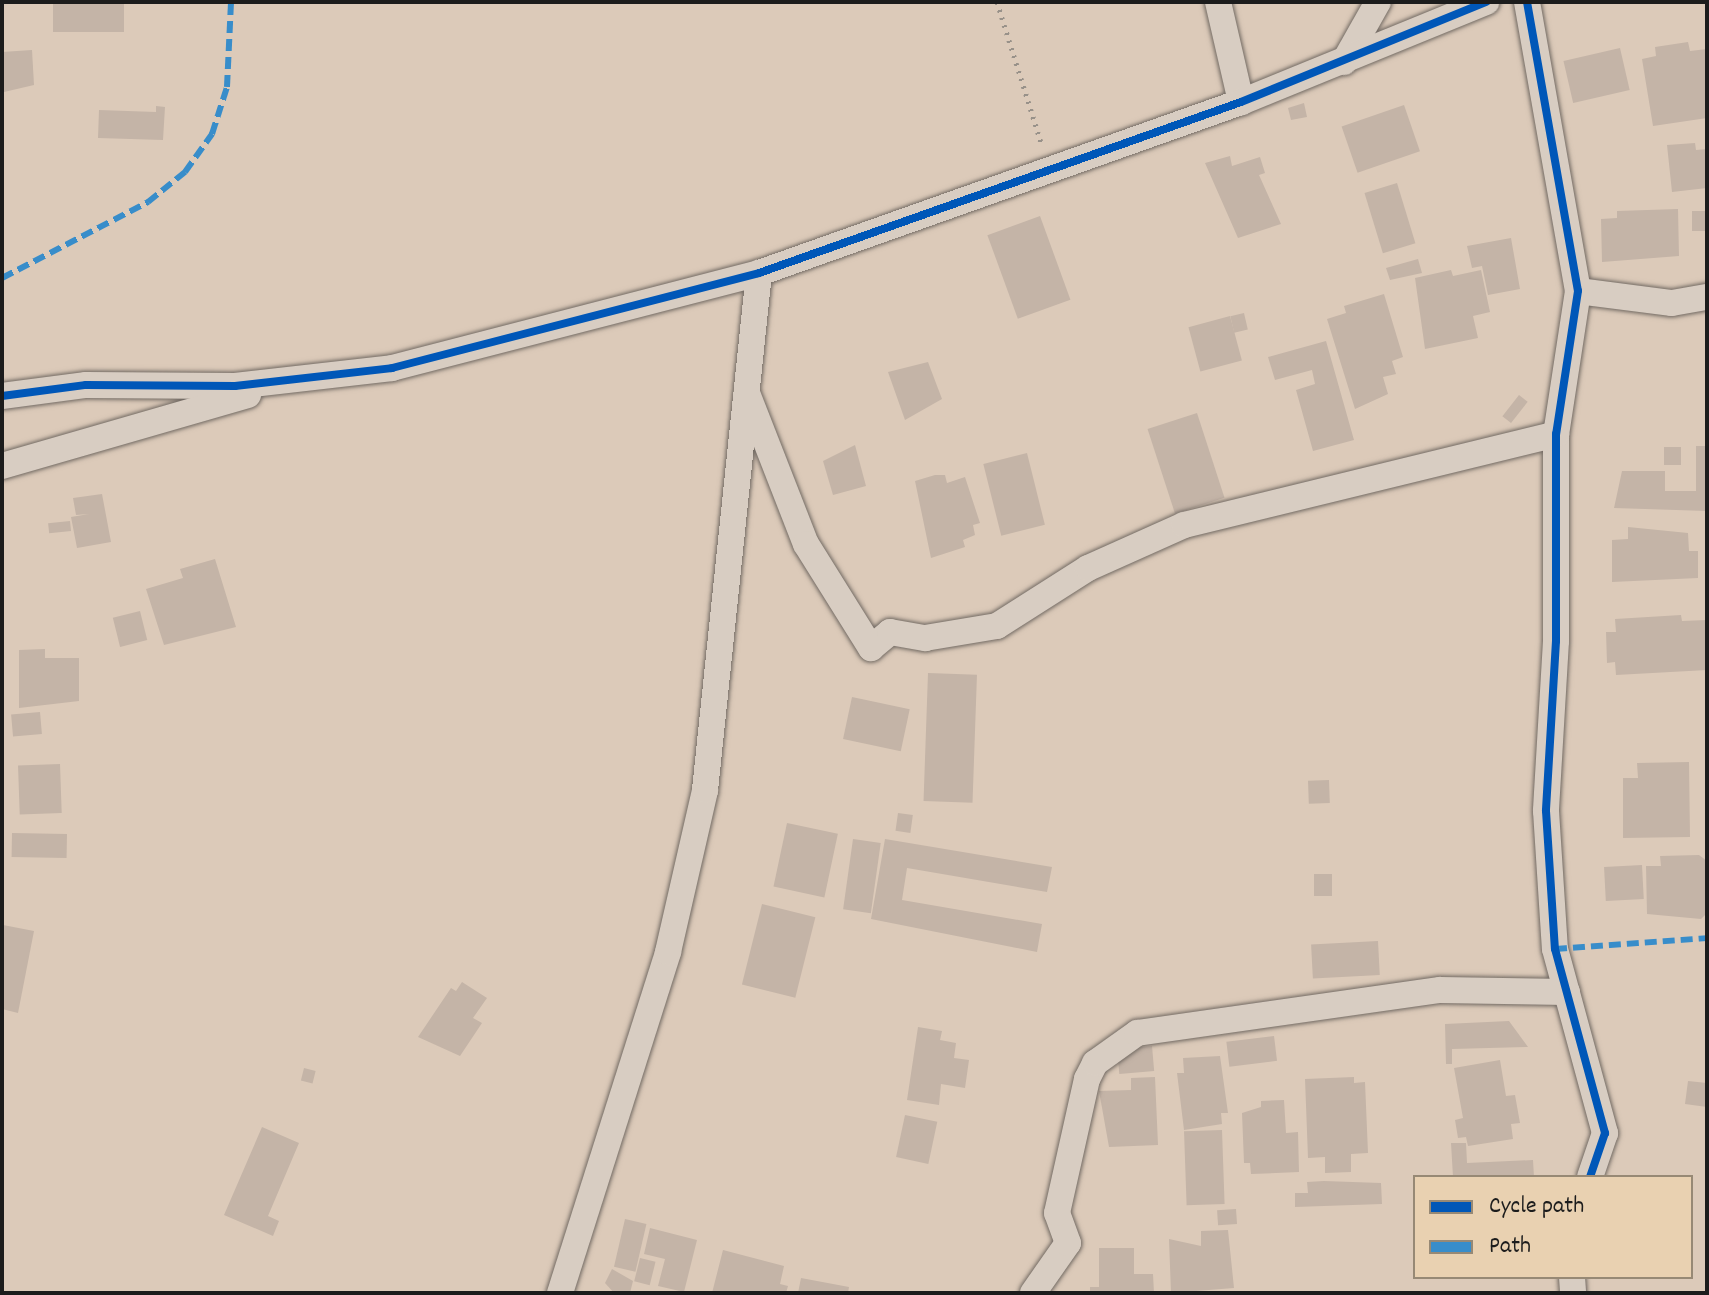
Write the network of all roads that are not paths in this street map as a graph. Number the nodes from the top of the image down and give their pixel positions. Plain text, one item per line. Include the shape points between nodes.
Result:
1 (1218, 2) edge
2 (1378, 2) edge
3 (1486, 2) edge
4 (1527, 2) edge
5 (1344, 62) junction
6 (1241, 102) junction
7 (759, 273) junction
8 (1578, 291) junction
9 (1707, 297) edge
10 (294, 381) junction
11 (746, 392) junction
12 (2, 396) edge
13 (1556, 434) junction
14 (2, 466) edge
15 (1567, 992) junction
16 (1591, 1175) edge
17 (560, 1293) edge
18 (1033, 1293) edge

1 - 6 street
2 - 5 street
3 - 5 street
4 - 8 street
5 - 6 street
6 - 7 street
7 - 10 street via 392,368
7 - 11 street
8 - 9 street via 1672,303
8 - 13 street
10 - 12 street via 86,385
10 - 14 street
11 - 13 street via 806,544 871,648 890,632 925,638 997,626 1088,568 1184,525
11 - 17 street via 705,790 668,952
13 - 15 street via 1556,641 1546,811 1555,949
15 - 16 street via 1605,1133
15 - 18 street via 1440,990 1137,1033 1095,1063 1087,1079 1057,1213 1068,1243

